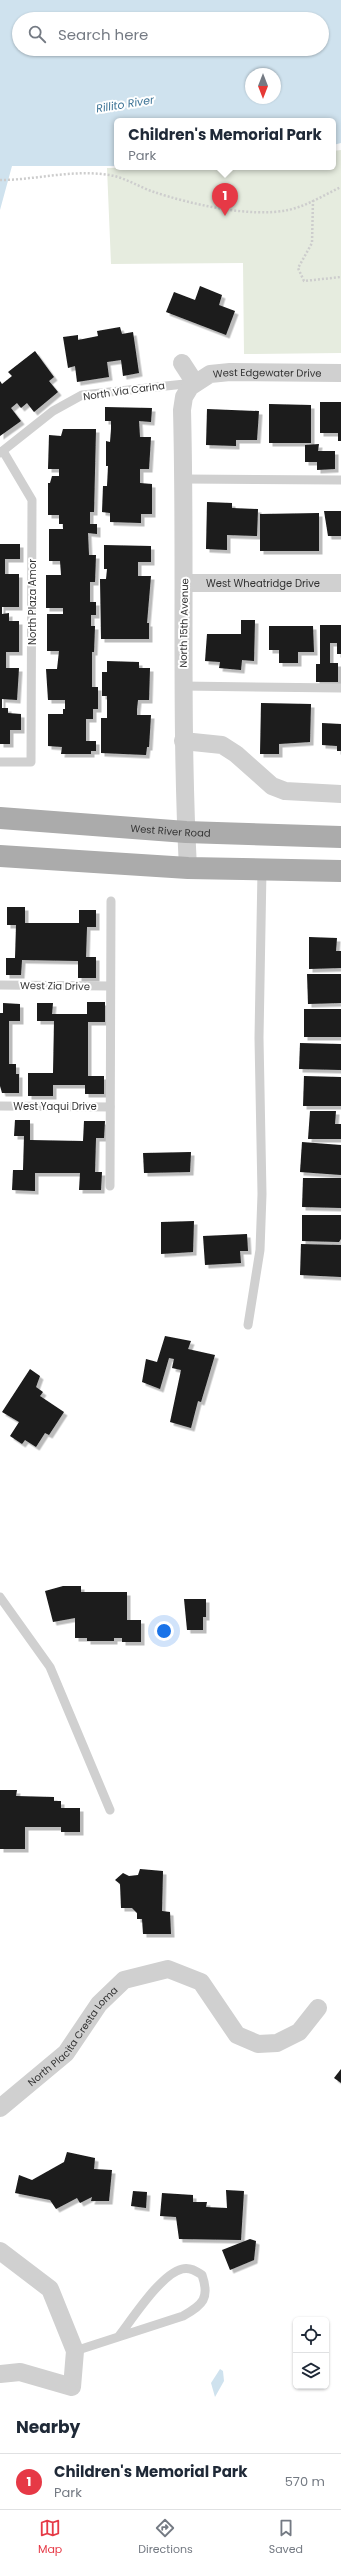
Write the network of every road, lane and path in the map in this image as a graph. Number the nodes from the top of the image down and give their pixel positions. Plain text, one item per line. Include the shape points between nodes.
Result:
1 (0, 180) edge
2 (341, 187) edge
3 (313, 200) junction
4 (341, 277) edge
5 (182, 363) dead end
6 (341, 373) edge
7 (195, 382) junction
8 (2, 452) edge
9 (184, 479) junction
10 (341, 480) edge
11 (185, 583) junction
12 (341, 583) edge
13 (182, 686) junction
14 (341, 688) edge
15 (183, 741) junction
16 (0, 762) edge
17 (341, 794) edge
18 (0, 818) edge
19 (186, 832) junction
20 (341, 837) edge
21 (0, 856) edge
22 (188, 868) junction
23 (262, 870) junction
24 (341, 871) edge
25 (111, 901) dead end
26 (0, 985) edge
27 (110, 986) junction
28 (0, 1106) edge
29 (110, 1107) junction
30 (110, 1186) dead end
31 (248, 1325) dead end
32 (0, 1597) edge
33 (110, 1810) dead end
34 (318, 2008) dead end
35 (0, 2108) edge
36 (0, 2251) edge
37 (119, 2336) junction
38 (75, 2351) junction
39 (0, 2374) edge
40 (74, 2394) edge

1 - 3 path via 110,175 172,198 251,211 287,210
2 - 3 path
3 - 4 path via 312,243 298,268 304,281
5 - 7 street
6 - 7 street, West Edgewater Drive via 230,372 210,374
7 - 8 lane, North Via Carina via 82,395 53,412
7 - 9 street, North 15th Avenue via 184,397 182,410
8 - 16 lane, North Plaza Amor via 32,500 31,762
9 - 10 lane
9 - 11 street, North 15th Avenue
11 - 12 street, West Wheatridge Drive
11 - 13 street, North 15th Avenue
13 - 14 lane
13 - 15 street, North 15th Avenue
15 - 17 street via 222,745 272,786 285,791
15 - 19 street, North 15th Avenue
18 - 19 main road, West River Road
19 - 20 main road, West River Road
19 - 22 street, North 15th Avenue
21 - 22 main road
22 - 23 main road
23 - 24 main road
23 - 31 lane via 259,1038 260,1250
25 - 27 lane
26 - 27 lane, West Zia Drive
27 - 29 lane
28 - 29 lane, West Yaqui Drive
29 - 30 lane
32 - 33 lane via 50,1667
34 - 35 street, North Placita Cresta Loma via 299,2032 277,2044 258,2044 237,2035 202,1982 168,1968 124,1980 99,2004 66,2053
36 - 38 street via 50,2288
37 - 37 lane via 170,2275 183,2269 194,2270 202,2275 206,2285 205,2297 199,2307 183,2316
37 - 38 lane
38 - 40 street
39 - 40 street via 20,2372

